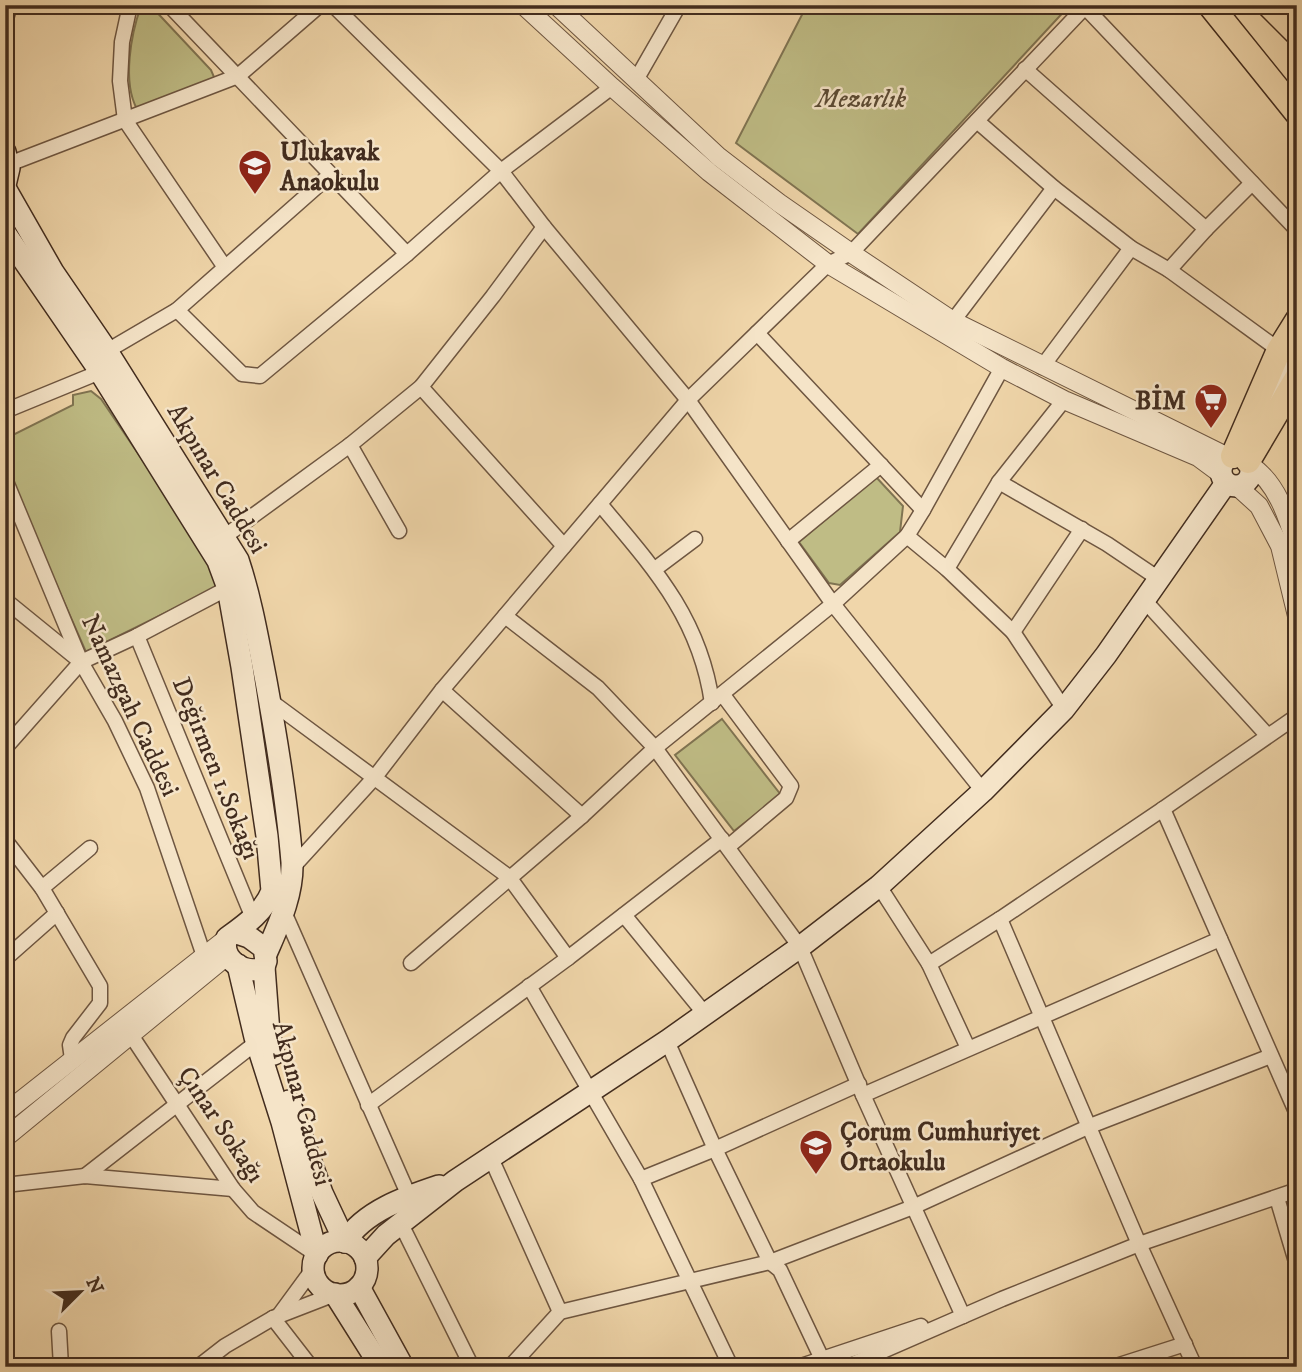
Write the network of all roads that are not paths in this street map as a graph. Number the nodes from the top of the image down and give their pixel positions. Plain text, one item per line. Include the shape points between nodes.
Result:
1 (10, 5) edge
2 (130, 5) edge
3 (169, 5) edge
4 (320, 5) edge
5 (333, 5) edge
6 (523, 5) edge
7 (556, 5) edge
8 (679, 5) edge
9 (1211, 5) edge
10 (1269, 5) edge
11 (1084, 6) edge
12 (5, 22) edge
13 (1297, 33) edge
14 (1026, 69) junction
15 (238, 76) junction
16 (636, 80) junction
17 (612, 87) junction
18 (1297, 92) edge
19 (1297, 113) edge
20 (125, 120) junction
21 (977, 121) junction
22 (7, 158) edge
23 (501, 171) junction
24 (330, 175) junction
25 (1252, 184) junction
26 (5, 187) edge
27 (1054, 188) junction
28 (544, 227) junction
29 (1206, 229) junction
30 (1297, 230) edge
31 (5, 233) edge
32 (1131, 248) junction
33 (851, 253) junction
34 (407, 254) junction
35 (828, 264) junction
36 (224, 266) junction
37 (1170, 270) junction
38 (177, 310) junction
39 (953, 321) junction
40 (1297, 321) edge
41 (757, 333) junction
42 (107, 351) junction
43 (1288, 351) edge
44 (1042, 367) junction
45 (1002, 368) junction
46 (100, 372) junction
47 (1297, 378) edge
48 (421, 387) junction
49 (688, 400) junction
50 (1064, 400) junction
51 (5, 411) edge
52 (350, 445) junction
53 (881, 465) junction
54 (1236, 467) junction
55 (5, 480) edge
56 (999, 482) junction
57 (600, 504) junction
58 (923, 510) junction
59 (1293, 519) edge
60 (1082, 529) junction
61 (400, 531) dead end
62 (907, 536) junction
63 (225, 537) junction
64 (695, 539) dead end
65 (788, 541) junction
66 (564, 546) junction
67 (1297, 547) edge
68 (655, 569) junction
69 (947, 569) junction
70 (1159, 579) junction
71 (228, 588) junction
72 (5, 600) edge
73 (1144, 600) junction
74 (833, 604) junction
75 (505, 616) junction
76 (1297, 616) edge
77 (1013, 632) junction
78 (137, 636) junction
79 (81, 662) junction
80 (442, 690) junction
81 (718, 699) junction
82 (269, 700) junction
83 (1064, 709) junction
84 (1297, 716) edge
85 (1267, 734) junction
86 (5, 748) edge
87 (655, 748) junction
88 (375, 778) junction
89 (983, 791) junction
90 (1163, 809) junction
91 (582, 816) junction
92 (5, 840) edge
93 (726, 843) junction
94 (90, 848) dead end
95 (292, 868) junction
96 (509, 877) junction
97 (879, 886) junction
98 (42, 888) junction
99 (284, 912) junction
100 (57, 913) junction
101 (624, 915) junction
102 (253, 918) junction
103 (1000, 919) junction
104 (1220, 939) junction
105 (800, 947) junction
106 (232, 948) junction
107 (204, 956) junction
108 (568, 958) junction
109 (5, 959) edge
110 (265, 960) junction
111 (411, 963) dead end
112 (929, 964) junction
113 (528, 986) junction
114 (705, 1014) junction
115 (1043, 1016) junction
116 (131, 1035) junction
117 (667, 1041) junction
118 (257, 1042) junction
119 (968, 1048) junction
120 (1271, 1056) junction
121 (72, 1059) junction
122 (861, 1090) junction
123 (591, 1092) junction
124 (178, 1102) junction
125 (368, 1105) junction
126 (5, 1112) edge
127 (1297, 1114) edge
128 (1090, 1126) junction
129 (5, 1138) edge
130 (715, 1149) junction
131 (491, 1158) junction
132 (85, 1176) junction
133 (640, 1179) junction
134 (454, 1181) junction
135 (5, 1185) edge
136 (233, 1189) junction
137 (1297, 1190) edge
138 (409, 1196) junction
139 (1277, 1198) junction
140 (913, 1207) junction
141 (401, 1224) junction
142 (345, 1242) junction
143 (1139, 1244) junction
144 (365, 1258) junction
145 (315, 1262) junction
146 (770, 1262) junction
147 (1297, 1265) edge
148 (690, 1280) junction
149 (359, 1287) junction
150 (335, 1294) junction
151 (560, 1312) junction
152 (962, 1315) junction
153 (276, 1316) junction
154 (59, 1331) dead end
155 (1185, 1344) junction
156 (822, 1359) junction
157 (208, 1364) edge
158 (851, 1366) edge
159 (61, 1367) edge
160 (312, 1367) edge
161 (381, 1367) edge
162 (403, 1367) edge
163 (472, 1367) edge
164 (510, 1367) edge
165 (731, 1367) edge
166 (798, 1367) edge
167 (1113, 1367) edge
168 (1195, 1367) edge

1 - 12 street
2 - 20 street via 121,42
3 - 15 street
4 - 15 street
5 - 23 street
6 - 17 street
7 - 16 street
8 - 16 street
9 - 18 highway
9 - 19 highway
10 - 13 highway
11 - 14 street
11 - 25 street
14 - 21 street
14 - 29 street
15 - 20 street
15 - 24 street
16 - 33 street via 719,157
17 - 23 street
17 - 35 street via 709,172
20 - 22 street
20 - 36 street
21 - 27 street
21 - 33 street
22 - 26 main road
23 - 28 street
23 - 34 street
24 - 34 street
24 - 36 street
25 - 29 street
25 - 30 street
26 - 42 main road, Akpınar Caddesi via 53,272
27 - 32 street
27 - 39 street
28 - 48 street
28 - 49 street
29 - 37 street
31 - 46 main road, Akpınar Caddesi
32 - 37 street
32 - 44 street
33 - 35 street
33 - 39 street
34 - 38 street via 260,376 242,374
35 - 41 street
35 - 45 street
36 - 38 street
37 - 43 street
38 - 42 street
39 - 44 street
40 - 43 highway
41 - 49 street
41 - 53 street
42 - 63 main road, Akpınar Caddesi
43 - 54 highway
43 - 54 main road
44 - 54 street
45 - 50 street
45 - 58 street
46 - 51 street
46 - 71 main road, Akpınar Caddesi via 202,532
47 - 54 highway
48 - 52 street
48 - 66 street
49 - 57 street
49 - 65 street
50 - 54 street via 1198,457
50 - 56 street
52 - 61 street
52 - 63 street
53 - 58 street
53 - 65 street
54 - 59 street via 1260,471
54 - 70 main road
54 - 76 street via 1280,546
55 - 79 street, Namazgah Caddesi
56 - 60 street
56 - 69 street
57 - 66 street
57 - 68 street
58 - 62 street
59 - 67 street
60 - 70 street
60 - 77 street
62 - 69 street
62 - 74 street
63 - 82 main road, Akpınar Caddesi via 247,585
64 - 68 street
65 - 74 street
66 - 75 street
68 - 81 street via 686,616
69 - 77 street
70 - 73 main road
71 - 78 street
71 - 102 main road, Akpınar Caddesi via 271,872 267,904
72 - 79 street
73 - 83 main road
73 - 85 street
74 - 81 street
74 - 89 street
75 - 80 street
75 - 87 street via 598,688
77 - 83 street
78 - 79 street
78 - 102 street, Değirmen 1.Sokağı
79 - 86 street
79 - 107 street, Namazgah Caddesi via 147,788
80 - 88 street
80 - 91 street
81 - 87 street
81 - 93 street via 791,786 786,798
82 - 88 street
82 - 95 main road, Akpınar Caddesi
83 - 89 main road
84 - 85 street
85 - 90 street
87 - 91 street
87 - 93 street
88 - 95 street
88 - 96 street
89 - 97 main road
90 - 103 street
90 - 104 street
91 - 96 street
92 - 98 street
93 - 101 street
93 - 105 street
94 - 98 street
95 - 99 main road, Akpınar Caddesi
96 - 108 street
96 - 111 street
97 - 105 main road
97 - 112 street
98 - 100 street
99 - 110 main road, Akpınar Caddesi
99 - 125 street
100 - 109 street
100 - 121 street via 102,995 72,1038
101 - 108 street
101 - 114 street
102 - 106 main road, Akpınar Caddesi
103 - 112 street
103 - 115 street
104 - 115 street
104 - 120 street
105 - 114 main road
105 - 122 street
106 - 107 street
106 - 110 main road via 258,942
106 - 110 main road via 255,971
106 - 116 street
106 - 118 main road, Akpınar Caddesi
107 - 121 street
108 - 113 street
110 - 142 main road, Akpınar Caddesi via 269,1033 281,1081
112 - 119 street
113 - 123 street
113 - 125 street
114 - 117 main road
115 - 119 street
115 - 128 street
116 - 124 street, Çınar Sokağı
116 - 129 street
117 - 123 main road
117 - 130 street
118 - 124 street
118 - 145 main road, Akpınar Caddesi via 282,1122
119 - 122 street
120 - 127 street
120 - 128 street
121 - 126 street
122 - 130 street
122 - 140 street
123 - 131 main road
123 - 133 street
124 - 132 street
124 - 136 street, Çınar Sokağı
125 - 138 street
128 - 140 street
128 - 143 street
130 - 133 street
130 - 146 street
131 - 134 main road
131 - 151 street
132 - 135 street
132 - 136 street
133 - 148 street
134 - 138 main road
134 - 141 main road
136 - 145 street, Çınar Sokağı via 253,1212
137 - 139 street
138 - 142 main road via 361,1222
139 - 143 street
139 - 147 street
140 - 146 street
140 - 152 street
141 - 144 main road
141 - 163 street
142 - 144 main road
142 - 145 main road via 325,1246
143 - 152 street
143 - 155 street
144 - 149 main road via 367,1272
145 - 150 main road via 320,1286
145 - 153 street
146 - 148 street
146 - 156 street via 780,1270
148 - 151 street
148 - 165 street
149 - 150 main road
149 - 162 main road
150 - 153 street
150 - 161 main road
151 - 164 street
152 - 156 street
152 - 158 street
153 - 157 street via 225,1346
153 - 160 street
154 - 159 street
155 - 167 street
155 - 168 street
156 - 166 street

